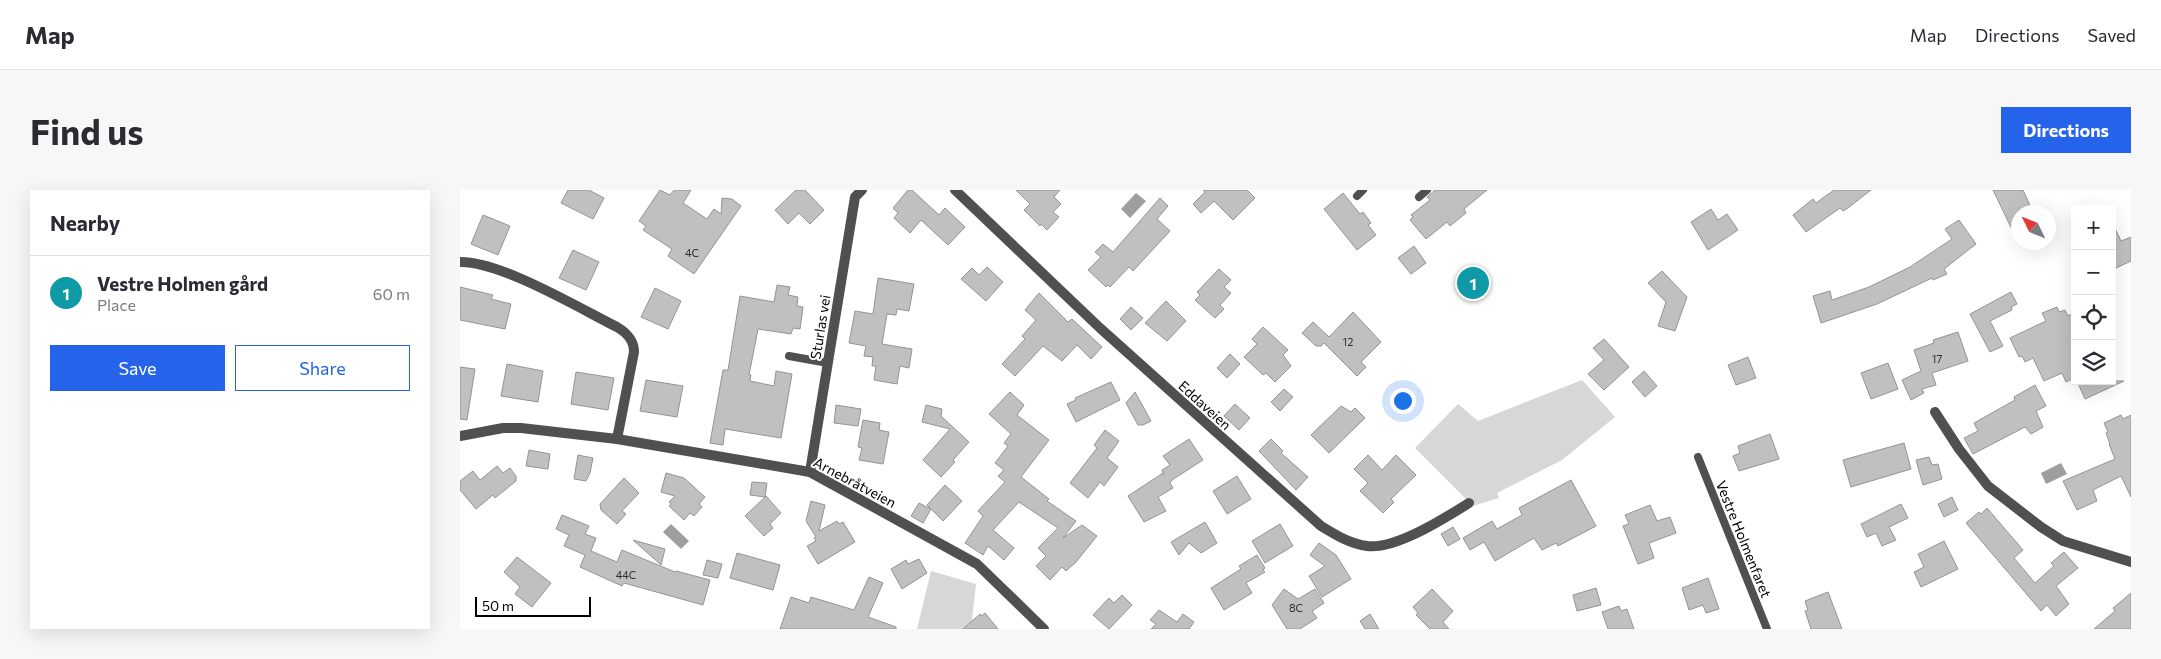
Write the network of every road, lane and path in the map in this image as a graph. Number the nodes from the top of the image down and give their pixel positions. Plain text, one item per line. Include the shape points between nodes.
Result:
1 (955, 190) edge
2 (1427, 190) edge
3 (855, 192) edge
4 (1419, 197) dead end
5 (460, 262) edge
6 (789, 356) dead end
7 (828, 363) junction
8 (1935, 412) dead end
9 (460, 436) edge
10 (618, 439) junction
11 (1698, 457) dead end
12 (810, 472) junction
13 (1469, 503) dead end
14 (2131, 562) edge
15 (1044, 629) edge
16 (1767, 629) edge

1 - 13 street, Eddaveien via 1100,328 1321,526 1346,541 1384,546 1426,528
2 - 4 lane
3 - 7 street, Sturlas vei
5 - 10 street via 494,269 522,280 629,336 634,352
6 - 7 lane
7 - 12 street, Sturlas vei
8 - 14 street via 1988,486 2040,527 2063,541
9 - 10 street, Arnebråtveien via 521,428
10 - 12 street, Arnebråtveien
11 - 16 lane, Vestre Holmenfaret
12 - 15 street, Arnebråtveien via 977,564

